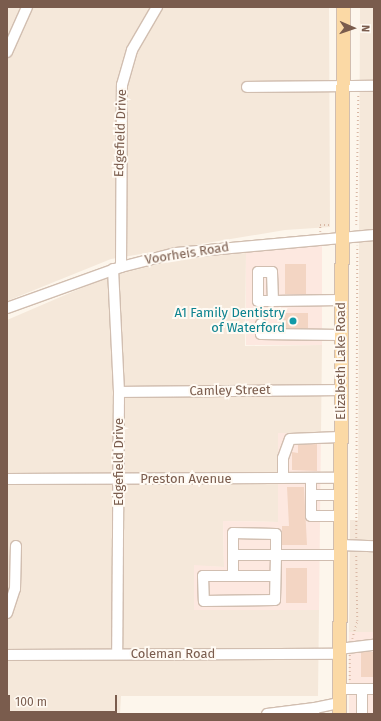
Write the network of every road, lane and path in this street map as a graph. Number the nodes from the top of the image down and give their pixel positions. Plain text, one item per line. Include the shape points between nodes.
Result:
1 (27, 7) edge
2 (157, 7) edge
3 (343, 7) edge
4 (7, 52) edge
5 (357, 85) junction
6 (342, 86) junction
7 (374, 86) edge
8 (247, 87) dead end
9 (356, 225) dead end
10 (374, 234) edge
11 (342, 236) junction
12 (357, 242) dead end
13 (117, 268) junction
14 (341, 300) junction
15 (273, 301) dead end
16 (7, 308) edge
17 (261, 324) dead end
18 (341, 335) junction
19 (341, 390) junction
20 (119, 392) junction
21 (340, 437) junction
22 (283, 478) junction
23 (311, 478) junction
24 (340, 478) junction
25 (7, 479) edge
26 (120, 479) junction
27 (311, 495) junction
28 (340, 495) junction
29 (340, 516) junction
30 (356, 545) junction
31 (16, 546) dead end
32 (374, 546) edge
33 (340, 550) junction
34 (233, 555) junction
35 (276, 555) junction
36 (233, 576) junction
37 (275, 576) junction
38 (7, 613) edge
39 (374, 645) edge
40 (7, 648) edge
41 (343, 650) junction
42 (117, 654) junction
43 (7, 655) edge
44 (345, 689) junction
45 (362, 689) junction
46 (374, 689) edge
47 (339, 708) edge
48 (315, 711) edge
49 (267, 714) edge
50 (362, 714) edge

1 - 4 street
2 - 13 street, Edgefield Drive via 134,45 122,85
3 - 6 main road, Elizabeth Lake Road
5 - 6 street
5 - 7 street
5 - 9 path
6 - 8 street
6 - 11 main road, Elizabeth Lake Road
10 - 11 street, Voorheis Road
11 - 13 street, Voorheis Road via 176,253
11 - 14 main road, Elizabeth Lake Road
12 - 30 path
13 - 16 street, Voorheis Road
13 - 20 street, Edgefield Drive
14 - 15 street
14 - 18 main road, Elizabeth Lake Road
17 - 18 street via 261,334
18 - 19 main road, Elizabeth Lake Road
19 - 20 street, Camley Street
19 - 21 main road, Elizabeth Lake Road
20 - 26 street, Edgefield Drive
21 - 22 street via 290,439 283,458
21 - 24 main road, Elizabeth Lake Road
22 - 23 street, Preston Avenue
22 - 26 street, Preston Avenue
23 - 24 street, Preston Avenue
23 - 27 street
24 - 28 main road, Elizabeth Lake Road
25 - 26 street, Preston Avenue
26 - 42 street, Edgefield Drive
27 - 28 street
27 - 29 street via 311,516
28 - 29 main road, Elizabeth Lake Road
29 - 33 main road, Elizabeth Lake Road
30 - 32 street
30 - 33 street
30 - 41 path via 357,621
31 - 38 street via 15,589
33 - 35 street
33 - 41 main road, Elizabeth Lake Road
34 - 35 street
34 - 35 street via 233,533 276,534
34 - 36 street
35 - 37 street
36 - 37 street
36 - 37 street via 203,576 204,601 275,600
39 - 41 street, Coleman Road
40 - 43 street
41 - 42 street, Coleman Road
41 - 44 main road, Elizabeth Lake Road
41 - 44 path
42 - 43 street, Coleman Road
44 - 45 street
44 - 47 main road, Elizabeth Lake Road
45 - 46 street
45 - 50 street
47 - 48 street
48 - 49 street

